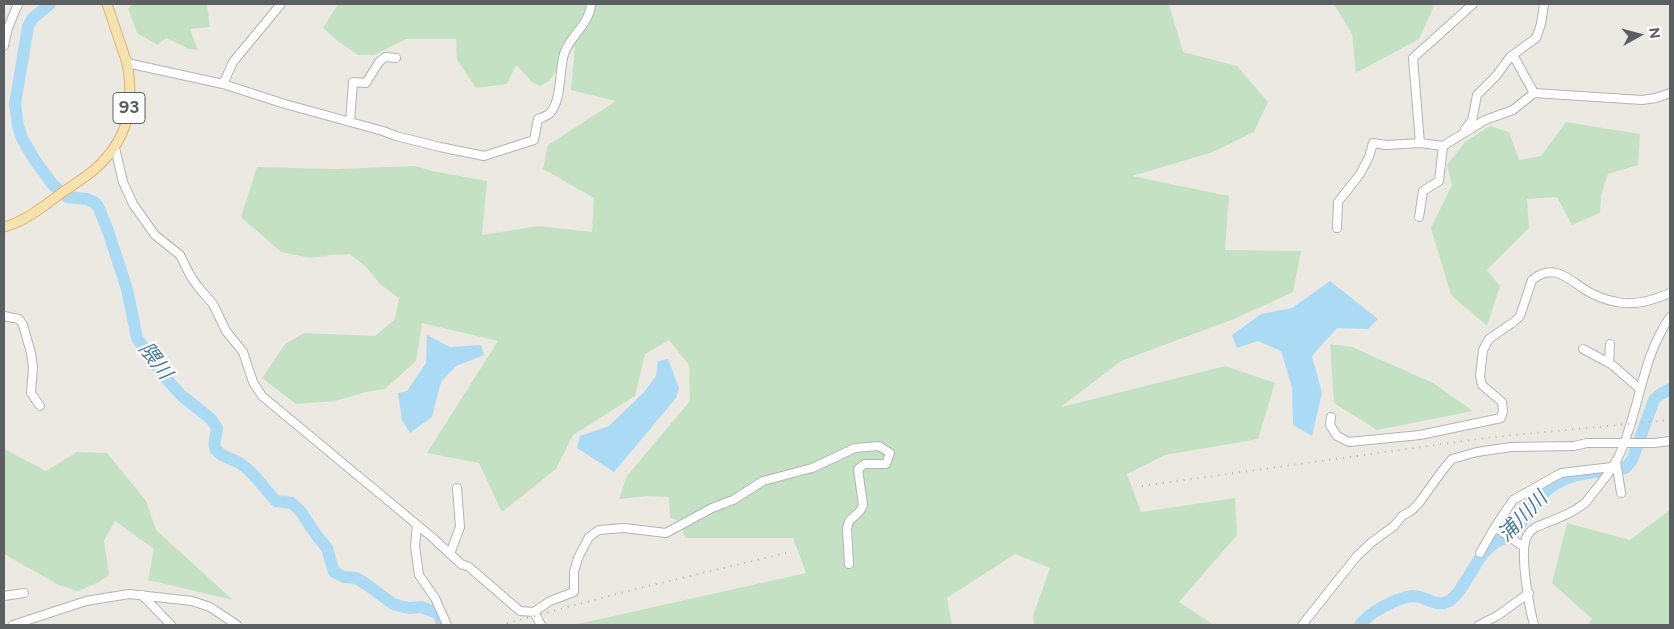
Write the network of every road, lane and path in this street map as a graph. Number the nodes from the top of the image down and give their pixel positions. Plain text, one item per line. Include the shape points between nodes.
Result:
1 (18, 4) edge
2 (107, 4) edge
3 (282, 4) edge
4 (590, 4) edge
5 (1473, 4) edge
6 (1544, 4) edge
7 (4, 46) edge
8 (1513, 55) junction
9 (396, 58) dead end
10 (127, 63) junction
11 (223, 84) junction
12 (1534, 92) junction
13 (1670, 93) edge
14 (350, 122) junction
15 (1460, 135) junction
16 (1420, 143) junction
17 (1443, 146) junction
18 (115, 148) junction
19 (1419, 217) dead end
20 (4, 227) edge
21 (1337, 228) dead end
22 (1670, 293) edge
23 (4, 316) edge
24 (1670, 317) edge
25 (1610, 344) dead end
26 (1583, 349) dead end
27 (1609, 363) junction
28 (1640, 389) junction
29 (40, 406) dead end
30 (1331, 416) dead end
31 (1670, 441) edge
32 (1624, 443) junction
33 (1614, 464) junction
34 (456, 488) dead end
35 (1620, 493) dead end
36 (417, 525) junction
37 (1496, 527) junction
38 (1524, 548) junction
39 (1480, 553) dead end
40 (450, 554) junction
41 (849, 564) dead end
42 (24, 593) dead end
43 (1528, 593) junction
44 (142, 595) junction
45 (4, 596) edge
46 (534, 612) junction
47 (13, 625) edge
48 (171, 625) edge
49 (236, 625) edge
50 (447, 625) edge
51 (542, 625) edge
52 (1302, 625) edge
53 (1479, 625) edge
54 (1534, 625) edge

1 - 7 street
2 - 10 main road, 93
3 - 11 street via 233,62
4 - 14 street via 589,17 564,54 556,104 549,114 538,119 534,140 484,156 440,148
5 - 16 street via 1413,58
6 - 8 street via 1536,38
8 - 12 street
8 - 15 street via 1478,95 1472,121
9 - 14 street via 385,57 379,62 366,83 353,82
10 - 11 street
10 - 18 main road, 93 via 128,114
11 - 14 street
12 - 13 street via 1642,100
12 - 15 street via 1513,110
15 - 17 street
16 - 17 street
16 - 21 street via 1373,143 1360,174 1338,202
17 - 19 street via 1439,181 1423,191
18 - 20 main road, 93 via 93,170 28,217
18 - 36 street via 122,182 133,204 155,235 180,255 191,277 213,304 226,331 243,352 253,382 262,396
22 - 30 street via 1646,302 1618,303 1585,290 1557,272 1544,273 1532,280 1520,316 1489,339 1483,350 1482,385 1502,402 1501,418 1420,435 1349,442 1338,436 1330,425
23 - 29 street via 19,319 23,325 33,367 31,393
24 - 28 street via 1652,351
25 - 27 street
26 - 27 street
27 - 28 street
28 - 32 street
31 - 32 street
32 - 33 street
32 - 52 street via 1510,447 1452,459 1419,503 1358,556
33 - 35 street
33 - 37 street via 1561,473 1513,500
33 - 38 street via 1586,502 1530,530
34 - 40 street via 460,527
36 - 40 street
36 - 50 street via 415,546 419,575 435,598
37 - 38 street
37 - 39 street
38 - 43 street
40 - 46 street via 520,611
41 - 46 street via 848,521 864,504 858,469 865,464 886,464 890,453 879,446 855,448 812,468 763,481 733,500 666,533 624,528 599,530 590,537 578,558 574,592 550,601
42 - 45 street
43 - 53 street
43 - 54 street
44 - 47 street via 118,595 86,601
44 - 48 street
44 - 49 street via 192,601 210,607
46 - 51 street

